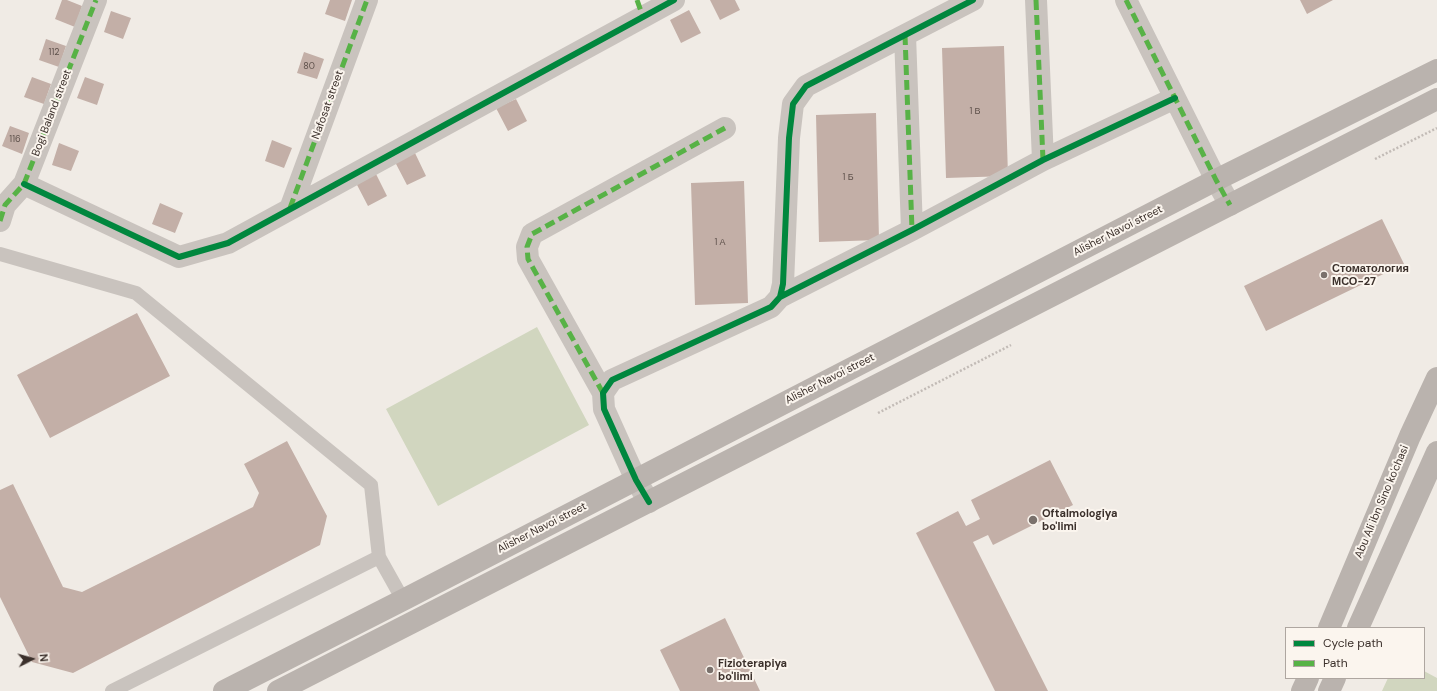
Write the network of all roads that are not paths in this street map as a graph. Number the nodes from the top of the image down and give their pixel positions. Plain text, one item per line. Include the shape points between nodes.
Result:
1 (96, 0) edge
2 (366, 0) edge
3 (674, 0) edge
4 (973, 0) edge
5 (1036, 0) edge
6 (1126, 0) edge
7 (640, 8) edge
8 (904, 36) junction
9 (1437, 70) edge
10 (1175, 98) junction
11 (1437, 99) edge
12 (725, 128) dead end
13 (1043, 160) junction
14 (1216, 180) junction
15 (24, 184) junction
16 (1230, 205) junction
17 (2, 209) edge
18 (290, 209) junction
19 (912, 230) junction
20 (0, 254) edge
21 (780, 297) junction
22 (1437, 378) edge
23 (603, 392) junction
24 (1437, 452) edge
25 (636, 480) junction
26 (649, 502) junction
27 (379, 558) junction
28 (403, 600) junction
29 (1329, 627) edge
30 (1358, 627) edge
31 (1308, 679) edge
32 (1335, 679) edge
33 (112, 691) edge
34 (224, 691) edge
35 (278, 691) edge
36 (1302, 691) edge
37 (1329, 691) edge

1 - 15 street, Bogi Baland street
2 - 18 street, Nafosat street
3 - 7 street
4 - 8 street
5 - 13 street
6 - 10 street
7 - 18 street
8 - 19 street
8 - 21 street via 806,86 793,104 789,138 783,284
9 - 14 main road, Alisher Navoi street
10 - 13 street
10 - 14 street
11 - 16 main road
12 - 23 street via 532,234 527,247 528,259
13 - 19 street
14 - 16 street
14 - 25 main road, Alisher Navoi street
15 - 17 street, Bogi Baland street
15 - 18 street via 179,257 228,243
16 - 26 main road
19 - 21 street
20 - 27 lane via 136,293 371,485
21 - 23 street via 771,307 612,380
22 - 29 main road, Abu Ali ibn Sino ko'chasi
23 - 25 street via 604,409
24 - 30 main road
25 - 26 street
25 - 28 main road, Alisher Navoi street
26 - 35 main road
27 - 28 lane
27 - 33 lane
28 - 34 main road, Alisher Navoi street
31 - 36 main road
32 - 37 main road

